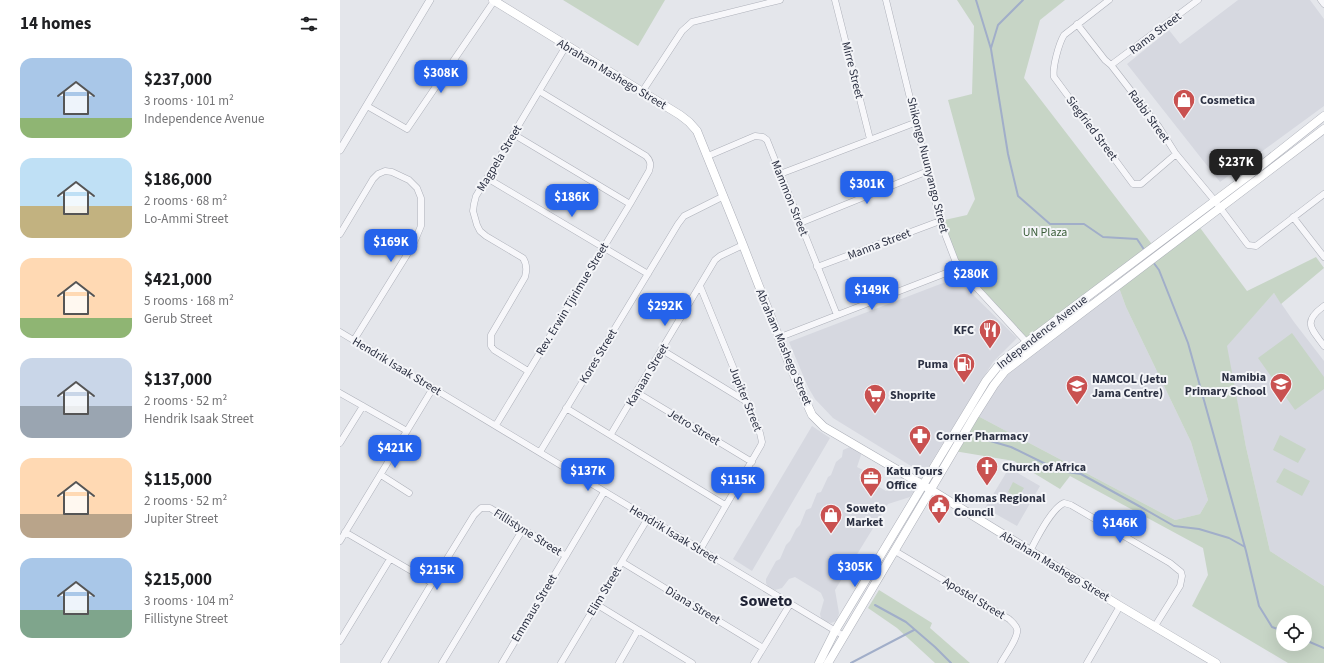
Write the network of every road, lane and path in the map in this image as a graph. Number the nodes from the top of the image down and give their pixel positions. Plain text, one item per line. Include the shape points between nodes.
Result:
1 (430, 0) edge
2 (493, 0) edge
3 (780, 0) edge
4 (835, 0) edge
5 (886, 0) edge
6 (1109, 0) edge
7 (1198, 0) edge
8 (1321, 0) edge
9 (1324, 4) edge
10 (1077, 24) junction
11 (566, 46) junction
12 (1111, 65) junction
13 (538, 91) junction
14 (642, 92) junction
15 (367, 106) junction
16 (1324, 116) edge
17 (916, 122) junction
18 (1324, 130) edge
19 (513, 134) junction
20 (870, 140) junction
21 (340, 150) edge
22 (1176, 154) junction
23 (708, 156) junction
24 (928, 171) junction
25 (780, 174) junction
26 (487, 178) junction
27 (1324, 194) edge
28 (724, 196) junction
29 (1214, 201) junction
30 (630, 204) junction
31 (1220, 208) junction
32 (1293, 217) junction
33 (940, 221) junction
34 (800, 223) junction
35 (340, 234) edge
36 (743, 245) junction
37 (603, 248) junction
38 (1324, 257) edge
39 (818, 267) junction
40 (959, 268) junction
41 (648, 274) junction
42 (700, 286) junction
43 (1324, 306) edge
44 (837, 315) junction
45 (340, 332) edge
46 (778, 338) junction
47 (354, 340) junction
48 (1027, 342) junction
49 (1324, 346) edge
50 (1033, 349) junction
51 (662, 350) junction
52 (528, 371) junction
53 (433, 388) junction
54 (636, 392) junction
55 (340, 393) edge
56 (747, 402) junction
57 (362, 406) junction
58 (566, 408) junction
59 (496, 425) junction
60 (407, 431) junction
61 (611, 434) junction
62 (340, 443) edge
63 (540, 452) junction
64 (752, 462) junction
65 (381, 475) junction
66 (922, 485) junction
67 (931, 490) junction
68 (604, 492) junction
69 (409, 493) dead end
70 (725, 505) junction
71 (648, 518) junction
72 (523, 529) junction
73 (345, 532) junction
74 (340, 541) edge
75 (700, 550) junction
76 (1030, 551) junction
77 (893, 554) junction
78 (566, 556) junction
79 (390, 559) junction
80 (622, 562) junction
81 (432, 583) junction
82 (596, 604) junction
83 (790, 604) junction
84 (1120, 606) junction
85 (1155, 626) junction
86 (638, 630) junction
87 (840, 633) junction
88 (340, 641) edge
89 (763, 648) junction
90 (384, 663) edge
91 (442, 663) edge
92 (502, 663) edge
93 (560, 663) edge
94 (619, 663) edge
95 (692, 663) edge
96 (754, 663) edge
97 (819, 663) edge
98 (828, 663) edge
99 (1001, 663) edge
100 (1086, 663) edge
101 (1216, 663) edge

1 - 15 street
2 - 11 main road, Abraham Mashego Street
2 - 15 street via 407,129
3 - 14 street via 692,22 682,31
4 - 20 street, Mirre Street
5 - 17 street, Shikongo Nuunyango Street
6 - 10 street
7 - 12 street, Rama Street
8 - 9 street
10 - 12 street, Rabbi Street
10 - 22 street, Siegfried Street via 1062,37 1054,77 1133,184 1141,184
11 - 13 street, Magpela Street
11 - 14 main road, Abraham Mashego Street
12 - 22 street, Rabbi Street via 1159,127
13 - 19 street, Magpela Street
13 - 30 street, Rev. Erwin Tjirimue Street via 649,159 649,171
14 - 23 main road, Abraham Mashego Street via 689,122 697,131
15 - 21 street
16 - 29 main road, Independence Avenue
17 - 20 street
17 - 24 street, Shikongo Nuunyango Street
18 - 31 main road, Independence Avenue
19 - 26 street, Magpela Street
19 - 30 street
20 - 25 street
22 - 29 street, Rabbi Street
23 - 25 street, Mammon Street via 759,135 768,143
23 - 28 main road, Abraham Mashego Street
24 - 33 street, Shikongo Nuunyango Street
24 - 34 street
25 - 34 street, Mammon Street
26 - 37 street
26 - 52 street, Magpela Street via 474,204 477,225 486,236 523,258 527,272 491,335 491,346
27 - 32 street
28 - 36 main road, Abraham Mashego Street
28 - 41 street, Kores Street via 684,216
29 - 31 street, Rabbi Street
29 - 48 main road, Independence Avenue
30 - 37 street, Rev. Erwin Tjirimue Street
31 - 32 street, Rabbi Street via 1250,246 1256,246
31 - 50 main road, Independence Avenue
32 - 38 street
33 - 39 street, Manna Street
33 - 40 street, Shikongo Nuunyango Street
34 - 39 street, Mammon Street
35 - 47 street via 378,174 392,172 406,178 417,188 421,198 421,226 413,245
36 - 42 street, Kanaan Street via 717,258
36 - 46 main road, Abraham Mashego Street
37 - 41 street
37 - 52 street, Rev. Erwin Tjirimue Street
39 - 44 street, Mammon Street
40 - 44 street
40 - 48 street, Shikongo Nuunyango Street
41 - 58 street, Kores Street
42 - 51 street, Kanaan Street
42 - 56 street, Jupiter Street
43 - 49 street via 1312,317 1310,327
44 - 46 street
45 - 47 street, Hendrik Isaak Street
46 - 66 main road, Abraham Mashego Street via 812,415 824,427
47 - 53 street, Hendrik Isaak Street
48 - 50 street, Shikongo Nuunyango Street
48 - 66 main road, Independence Avenue via 997,366
50 - 67 main road, Independence Avenue via 1005,371 994,385
51 - 54 street, Kanaan Street
51 - 56 street
52 - 59 street, Rev. Erwin Tjirimue Street
53 - 59 street, Hendrik Isaak Street
53 - 60 street
54 - 61 street, Kanaan Street
54 - 64 street, Jetro Street
55 - 57 street
56 - 64 street, Jupiter Street via 762,442
57 - 60 street
57 - 62 street
58 - 61 street
58 - 63 street, Kores Street
59 - 63 street, Hendrik Isaak Street
60 - 65 street
61 - 70 street
63 - 68 street, Hendrik Isaak Street
64 - 70 street, Jupiter Street
65 - 69 street
65 - 73 street
66 - 67 main road, Abraham Mashego Street
66 - 87 main road, Independence Avenue
67 - 76 main road, Abraham Mashego Street
67 - 77 main road, Independence Avenue
68 - 71 street, Hendrik Isaak Street
68 - 78 street, Emmaus Street
70 - 75 street, Jupiter Street
71 - 75 street, Hendrik Isaak Street
71 - 80 street, Elim Street
72 - 78 street, Fillistyne Street
72 - 81 street, Fillistyne Street via 490,508 481,508 474,515
72 - 91 street
73 - 74 street
73 - 79 street
75 - 83 street, Hendrik Isaak Street
76 - 84 main road, Abraham Mashego Street
76 - 85 street via 1053,512 1064,503 1170,563 1181,572 1181,582
77 - 87 main road, Independence Avenue via 865,592
77 - 99 street, Apostel Street via 1014,624 1017,636
78 - 92 street, Emmaus Street
79 - 81 street
79 - 88 street
80 - 82 street, Elim Street
80 - 89 street, Diana Street
81 - 90 street, Fillistyne Street
82 - 86 street
82 - 93 street, Elim Street
83 - 87 street, Hendrik Isaak Street
83 - 89 street
84 - 85 main road, Abraham Mashego Street
84 - 100 street
85 - 101 main road, Abraham Mashego Street
86 - 94 street
86 - 95 street
87 - 97 main road, Independence Avenue
87 - 98 main road, Independence Avenue
89 - 96 street

